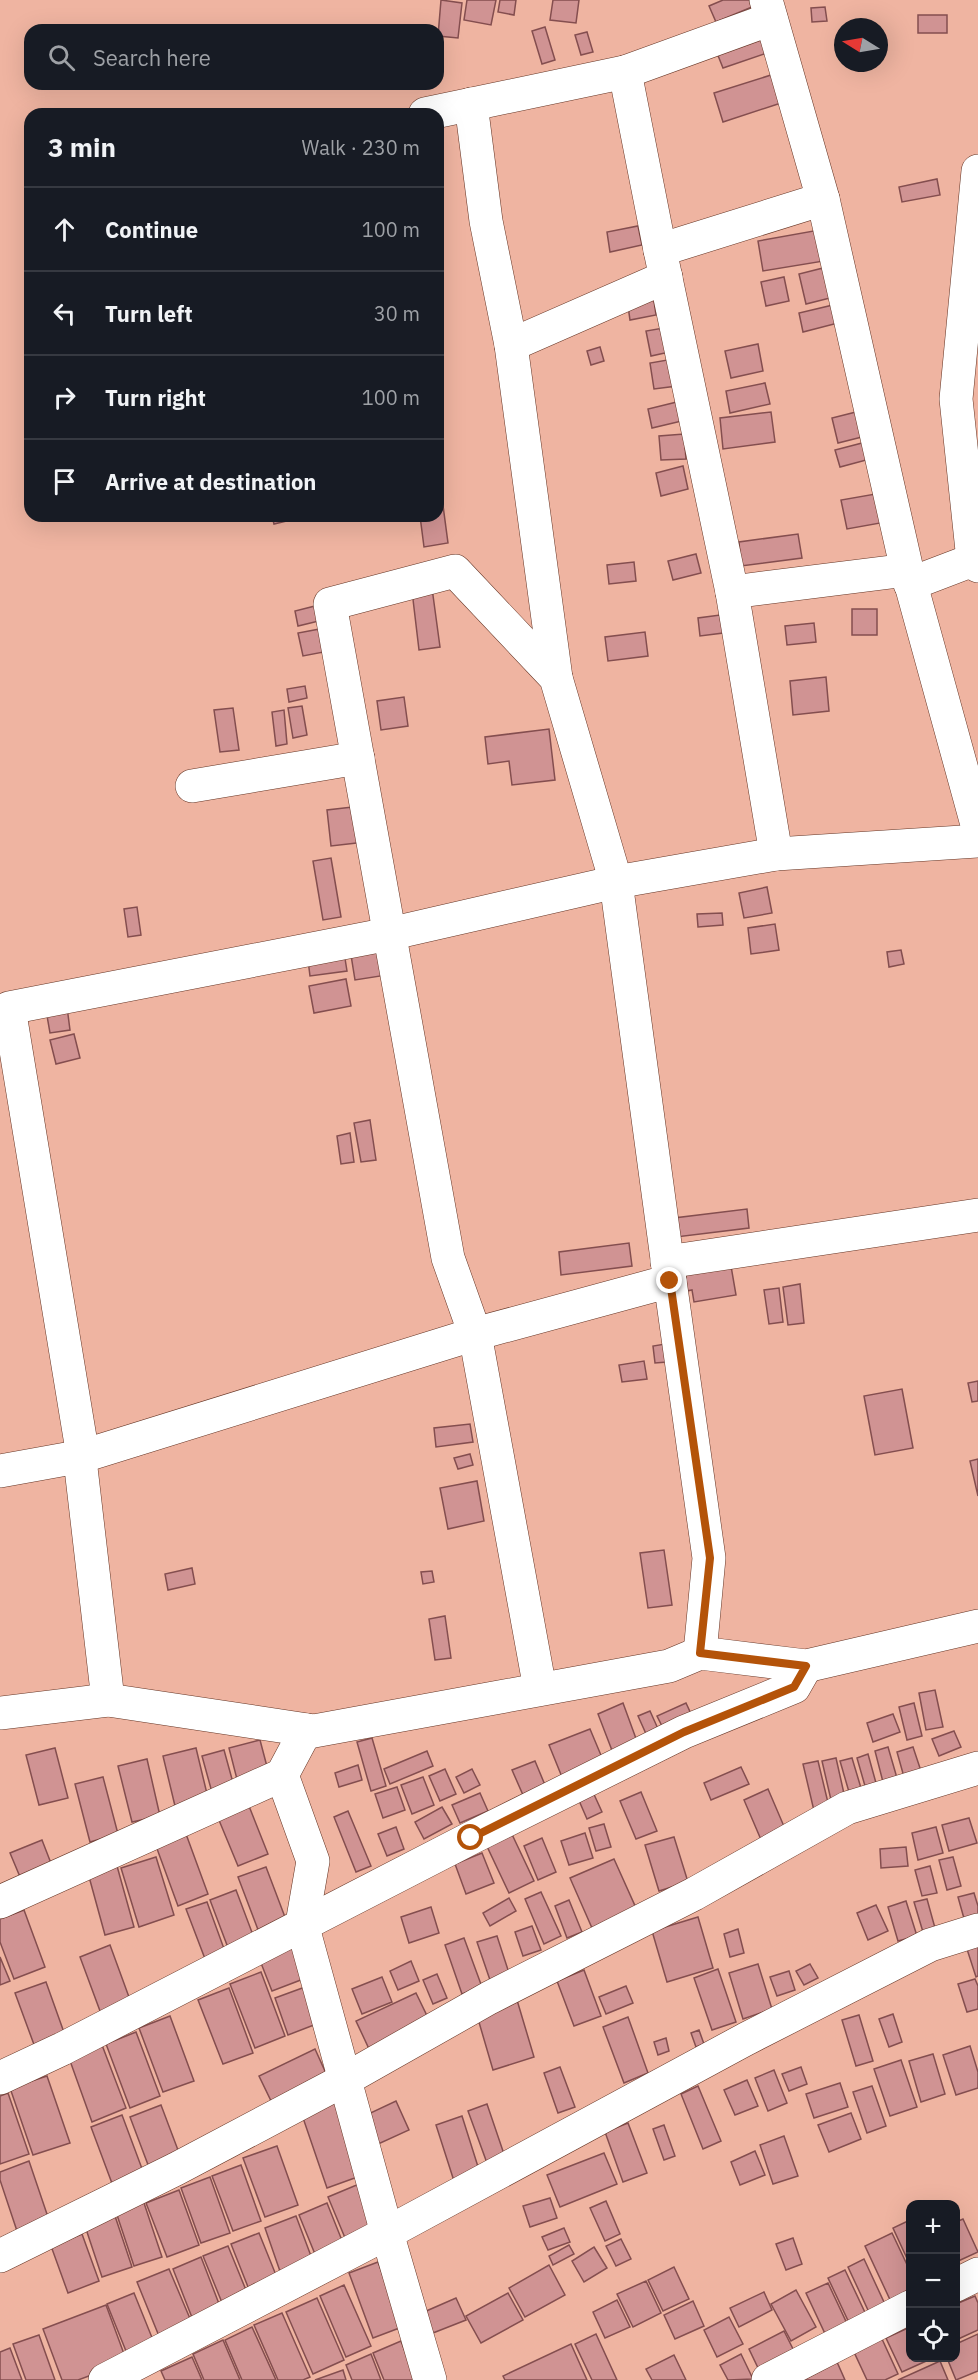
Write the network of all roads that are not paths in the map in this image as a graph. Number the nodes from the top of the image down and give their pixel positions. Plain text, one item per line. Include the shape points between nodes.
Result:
1 (769, 10) edge
2 (625, 72) junction
3 (471, 104) junction
4 (444, 110) edge
5 (978, 171) edge
6 (823, 199) junction
7 (663, 263) junction
8 (511, 345) junction
9 (975, 563) edge
10 (909, 577) junction
11 (732, 592) junction
12 (556, 678) junction
13 (358, 758) junction
14 (192, 786) dead end
15 (978, 828) edge
16 (978, 841) edge
17 (776, 854) junction
18 (616, 882) junction
19 (389, 934) junction
20 (978, 1215) edge
21 (669, 1271) junction
22 (475, 1334) junction
23 (83, 1456) junction
24 (0, 1471) edge
25 (978, 1626) edge
26 (700, 1653) junction
27 (806, 1666) junction
28 (540, 1689) junction
29 (108, 1700) junction
30 (0, 1713) edge
31 (306, 1730) junction
32 (978, 1768) edge
33 (282, 1775) junction
34 (0, 1902) edge
35 (302, 1924) junction
36 (978, 1930) edge
37 (0, 2078) edge
38 (346, 2079) junction
39 (387, 2233) junction
40 (0, 2256) edge
41 (978, 2274) edge
42 (960, 2282) edge
43 (908, 2308) edge
44 (105, 2380) edge
45 (430, 2380) edge
46 (768, 2380) edge

1 - 2 street
1 - 6 street
2 - 3 street
2 - 7 street
3 - 4 street
3 - 8 street via 486,221
5 - 9 street via 956,399
6 - 7 street
6 - 10 street
7 - 8 street
7 - 11 street
8 - 12 street
9 - 10 street
10 - 11 street
10 - 15 street
11 - 17 street
12 - 13 street via 455,571 330,604
12 - 18 street
13 - 14 street
13 - 19 street
16 - 17 street
17 - 18 street
18 - 19 street
18 - 21 street
19 - 22 street via 448,1258
19 - 23 street via 9,1008
20 - 21 street
21 - 22 street
21 - 26 street via 710,1558
22 - 23 street
22 - 28 street
23 - 24 street
23 - 29 street via 81,1468
25 - 27 street
26 - 27 street
26 - 28 street via 669,1666
27 - 35 street via 794,1687 684,1732
28 - 31 street
29 - 30 street
29 - 31 street
31 - 33 street
32 - 38 street via 848,1809 694,1894 489,1998
33 - 34 street
33 - 35 street via 313,1861
35 - 37 street
35 - 38 street
36 - 39 street via 910,1955
38 - 39 street
38 - 40 street
39 - 44 street
39 - 45 street
41 - 42 street
43 - 46 street

